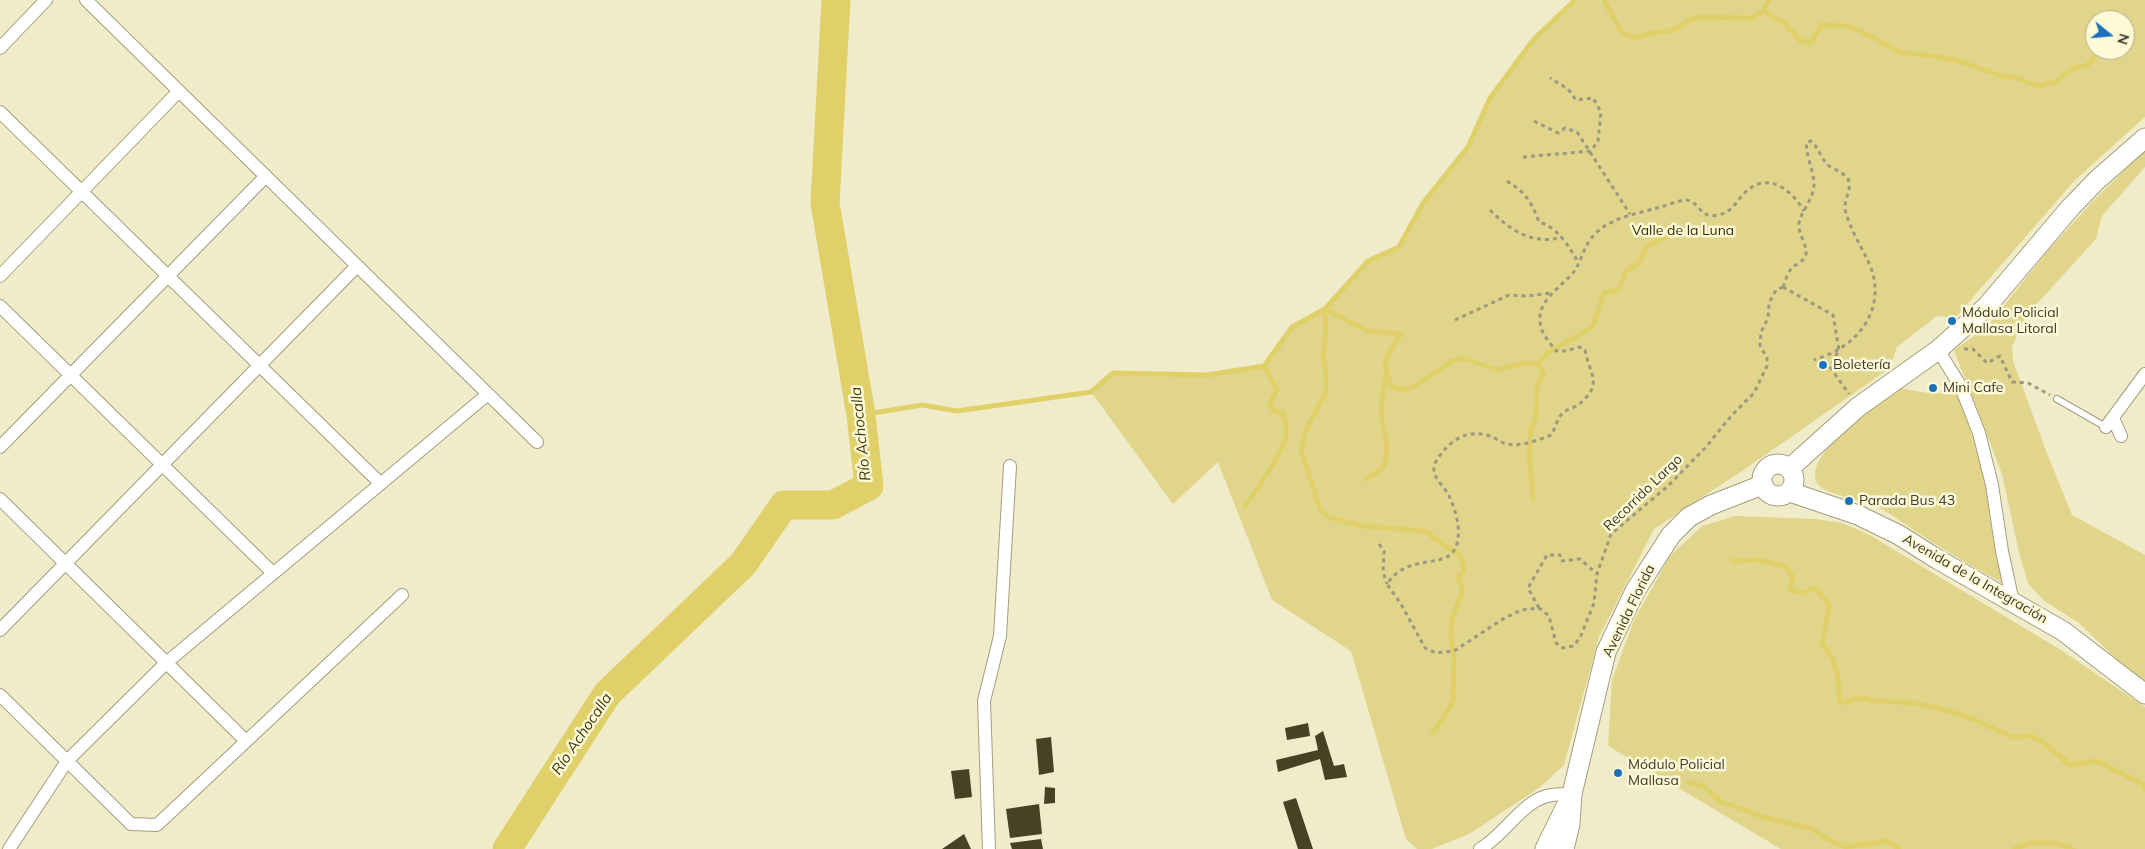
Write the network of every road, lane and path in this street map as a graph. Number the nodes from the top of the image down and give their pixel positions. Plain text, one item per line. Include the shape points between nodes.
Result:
1 (46, 0) edge
2 (86, 0) edge
3 (0, 48) edge
4 (1550, 78) dead end
5 (179, 91) junction
6 (0, 112) edge
7 (1534, 121) dead end
8 (2145, 138) edge
9 (1591, 151) junction
10 (1523, 157) dead end
11 (266, 176) junction
12 (1506, 181) dead end
13 (82, 192) junction
14 (1490, 210) dead end
15 (1804, 211) junction
16 (1630, 214) junction
17 (1562, 237) junction
18 (1579, 263) junction
19 (357, 266) junction
20 (0, 276) edge
21 (168, 276) junction
22 (1783, 287) junction
23 (1553, 293) junction
24 (0, 306) edge
25 (1455, 320) dead end
26 (1839, 350) junction
27 (1938, 350) junction
28 (1814, 360) dead end
29 (259, 366) junction
30 (2145, 374) edge
31 (70, 375) junction
32 (488, 394) junction
33 (2057, 399) joint
34 (1858, 407) junction
35 (2110, 422) junction
36 (2121, 436) dead end
37 (537, 442) dead end
38 (0, 447) edge
39 (162, 465) junction
40 (1010, 466) dead end
41 (1790, 468) junction
42 (380, 483) junction
43 (1762, 485) junction
44 (1790, 492) junction
45 (0, 499) edge
46 (1379, 544) dead end
47 (66, 564) junction
48 (273, 573) junction
49 (1597, 574) junction
50 (1387, 584) junction
51 (402, 595) dead end
52 (2013, 602) junction
53 (1539, 608) junction
54 (0, 630) edge
55 (166, 662) junction
56 (2145, 694) edge
57 (0, 695) edge
58 (246, 742) junction
59 (67, 761) junction
60 (1572, 794) junction
61 (9, 849) edge
62 (990, 849) edge
63 (1480, 849) edge
64 (1545, 849) edge
65 (1564, 849) edge

1 - 3 street
2 - 5 street
4 - 9 path via 1568,89 1576,100 1592,98 1601,112 1598,141
5 - 11 street
5 - 13 street
6 - 13 street
7 - 9 path via 1558,133 1565,128 1577,132
8 - 27 main road via 2097,180 1987,306
9 - 10 path
9 - 16 path
11 - 19 street
11 - 21 street
12 - 17 path via 1522,190 1533,205 1539,222
13 - 20 street
13 - 21 street
14 - 17 path via 1507,226 1534,240 1550,241
15 - 16 path via 1791,192 1778,185 1762,183 1750,188 1727,212 1719,215 1704,215 1696,204 1686,200
15 - 22 path, Recorrido Largo via 1799,233 1806,255 1790,270
15 - 26 path via 1814,184 1806,146 1811,142 1827,164 1848,178 1850,183 1844,202 1846,217 1871,268 1876,289 1872,311 1863,329
16 - 18 path via 1598,233 1588,243
17 - 18 path
18 - 23 path
19 - 29 street
19 - 32 street
21 - 29 street
21 - 31 street
22 - 26 path via 1833,315
22 - 49 path, Recorrido Largo via 1776,290 1769,303 1768,318 1761,332 1760,345 1767,366 1754,393 1674,479 1611,534
23 - 25 path via 1509,295
23 - 50 path via 1539,316 1541,330 1556,351 1579,347 1585,350 1588,366 1594,373 1589,395 1576,407 1565,411 1551,435 1537,440 1516,445 1488,436 1470,434 1457,437 1435,464 1434,472 1449,496 1457,519 1458,535 1453,552 1447,557 1403,568
24 - 31 street
26 - 28 path
26 - 34 path via 1830,367
27 - 33 path via 1973,348 1987,363 2000,356 2012,382 2028,383
27 - 34 main road
27 - 52 street via 1961,387 1979,434
29 - 39 street
29 - 42 street
30 - 35 street
31 - 38 street
31 - 39 street
32 - 37 street
32 - 42 street
33 - 35 lane
34 - 41 main road
35 - 36 street
39 - 47 street
39 - 48 street
40 - 62 street via 1000,636 984,701
41 - 43 main road via 1781,464 1770,465 1763,474
41 - 44 main road via 1795,482
42 - 48 street
43 - 44 main road via 1774,496
43 - 60 main road, Avenida Florida via 1689,517 1655,557 1606,652
44 - 52 main road, Avenida de la Integración via 1858,514
45 - 47 street
46 - 50 path via 1384,551 1383,572
47 - 54 street
47 - 55 street
48 - 55 street
49 - 53 path via 1580,559 1561,561 1560,555 1547,555 1528,588
49 - 53 path, Recorrido Largo via 1594,603 1580,638 1573,646 1563,648 1556,643 1549,616
50 - 53 path via 1425,648 1436,653 1454,651 1503,619 1521,610
51 - 58 street
52 - 56 main road, Avenida de la Integración via 2064,631
55 - 58 street
55 - 59 street
57 - 59 street
58 - 59 street via 157,826 131,824
59 - 61 street
60 - 63 street via 1551,795 1531,803
60 - 64 main road, Avenida Florida
60 - 65 main road, Avenida Florida

